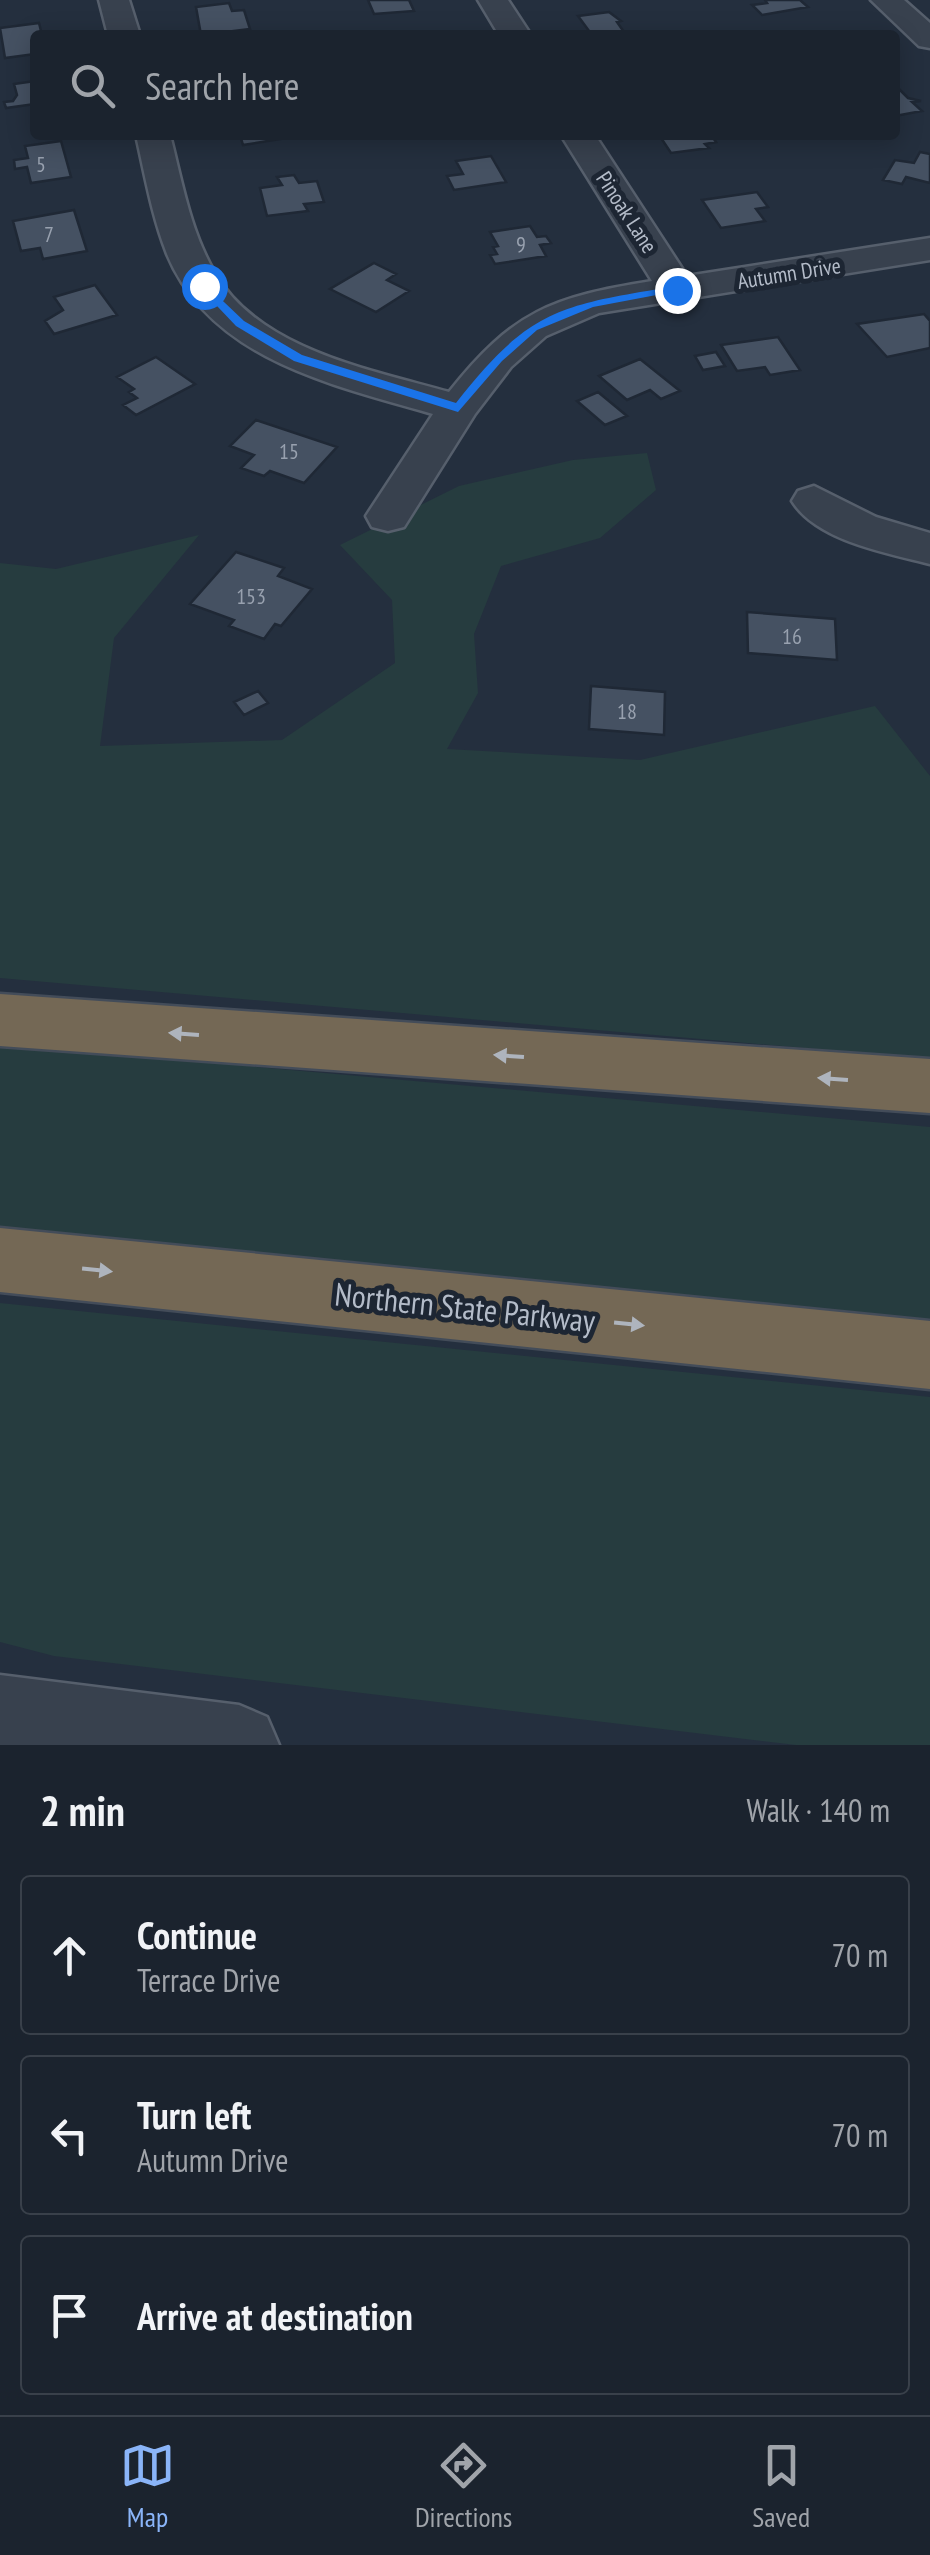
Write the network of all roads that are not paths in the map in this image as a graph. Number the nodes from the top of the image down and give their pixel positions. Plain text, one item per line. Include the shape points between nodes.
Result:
1 (114, 0) edge
2 (493, 0) edge
3 (886, 0) edge
4 (123, 30) edge
5 (512, 30) edge
6 (930, 39) edge
7 (154, 140) edge
8 (581, 140) edge
9 (930, 248) edge
10 (677, 290) junction
11 (458, 408) junction
12 (814, 501) dead end
13 (388, 516) dead end
14 (930, 549) edge
15 (0, 1020) edge
16 (930, 1086) edge
17 (0, 1260) edge
18 (930, 1354) edge
19 (0, 1714) edge
20 (239, 1745) edge

1 - 4 street
2 - 5 street
3 - 6 street
7 - 11 street via 184,245 204,286 240,324 298,358
8 - 10 street, Pinoak Lane
9 - 10 street, Autumn Drive
10 - 11 street, Autumn Drive via 590,304 532,328
11 - 13 street, Autumn Drive
12 - 14 street via 860,528
16 -> 15 highway
17 -> 18 highway, Northern State Parkway
19 - 20 street

